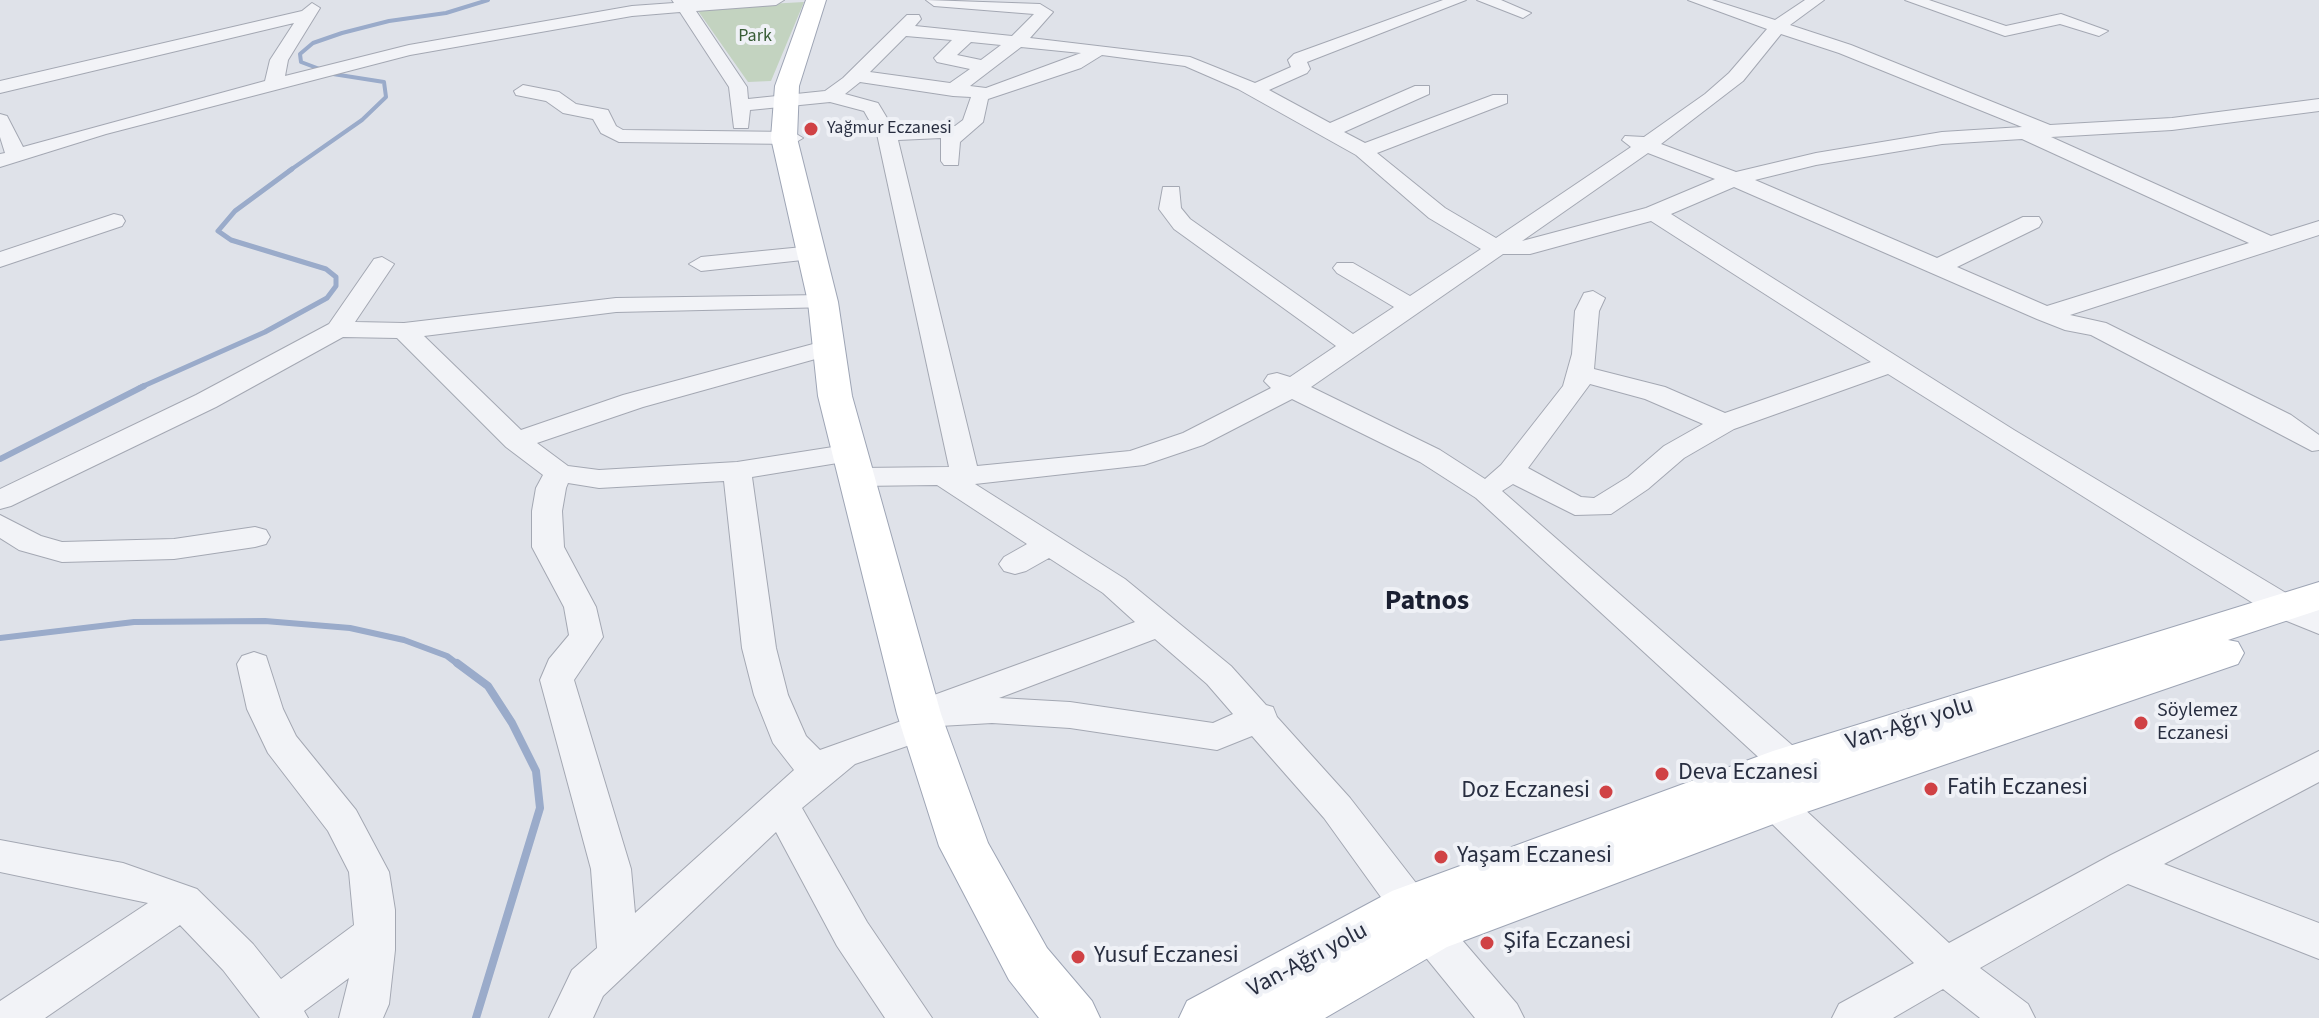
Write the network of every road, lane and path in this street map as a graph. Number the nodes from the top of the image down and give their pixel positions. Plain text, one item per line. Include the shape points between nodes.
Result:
1 (776, 0) edge
2 (816, 0) edge
3 (833, 0) edge
4 (935, 0) edge
5 (1458, 0) edge
6 (1485, 0) edge
7 (1696, 0) edge
8 (1913, 0) edge
9 (1803, 1) edge
10 (681, 2) edge
11 (313, 7) edge
12 (1523, 13) dead end
13 (1770, 24) junction
14 (899, 30) junction
15 (2099, 31) dead end
16 (965, 38) junction
17 (1015, 43) junction
18 (1097, 51) junction
19 (985, 66) junction
20 (856, 76) junction
21 (274, 83) junction
22 (0, 87) edge
23 (953, 90) junction
24 (1254, 90) junction
25 (1422, 90) dead end
26 (523, 91) dead end
27 (982, 94) junction
28 (740, 96) junction
29 (790, 96) junction
30 (830, 96) junction
31 (1500, 99) dead end
32 (2315, 108) edge
33 (0, 120) edge
34 (2048, 130) junction
35 (1329, 131) junction
36 (957, 132) junction
37 (2023, 132) junction
38 (887, 134) junction
39 (736, 138) junction
40 (1638, 142) junction
41 (788, 144) junction
42 (1363, 151) junction
43 (8, 158) edge
44 (951, 161) dead end
45 (1618, 165) junction
46 (1734, 179) junction
47 (1171, 192) dead end
48 (1644, 216) junction
49 (114, 221) dead end
50 (2031, 222) dead end
51 (1523, 224) junction
52 (2319, 228) edge
53 (1556, 240) junction
54 (2270, 244) junction
55 (1493, 245) junction
56 (813, 253) junction
57 (0, 260) edge
58 (382, 264) dead end
59 (701, 264) dead end
60 (1938, 267) junction
61 (1345, 268) dead end
62 (1593, 298) dead end
63 (1401, 301) junction
64 (823, 302) junction
65 (2046, 314) junction
66 (338, 329) junction
67 (404, 331) junction
68 (1348, 342) junction
69 (828, 348) junction
70 (1891, 364) junction
71 (1580, 373) junction
72 (1284, 384) junction
73 (1724, 423) junction
74 (516, 441) junction
75 (2316, 445) edge
76 (855, 465) junction
77 (737, 471) junction
78 (1511, 471) junction
79 (950, 472) junction
80 (559, 473) junction
81 (1486, 492) junction
82 (0, 500) edge
83 (0, 524) edge
84 (255, 537) dead end
85 (1050, 544) junction
86 (1015, 564) dead end
87 (2311, 614) edge
88 (1162, 624) junction
89 (254, 664) dead end
90 (1260, 716) junction
91 (921, 720) junction
92 (2319, 765) edge
93 (817, 771) junction
94 (1794, 785) junction
95 (780, 804) junction
96 (0, 856) edge
97 (2125, 866) junction
98 (183, 901) junction
99 (1420, 918) junction
100 (375, 931) junction
101 (2319, 941) edge
102 (618, 954) junction
103 (1945, 966) junction
104 (282, 1012) edge
105 (10, 1018) edge
106 (361, 1018) edge
107 (571, 1018) edge
108 (910, 1018) edge
109 (1072, 1018) edge
110 (1207, 1018) edge
111 (1276, 1018) edge
112 (1502, 1018) edge
113 (1854, 1018) edge
114 (2013, 1018) edge

1 - 10 street
2 - 29 main road
3 - 29 main road
4 - 14 street
4 - 17 street via 1044,11
5 - 24 street via 1300,58 1298,71
6 - 12 street
7 - 13 street
8 - 15 street via 2005,31 2061,19
9 - 13 street
10 - 21 street via 496,34
10 - 28 street
11 - 21 street via 279,60
11 - 22 street
13 - 34 street
13 - 40 street via 1736,77
14 - 16 street
14 - 20 street
16 - 17 street
16 - 19 street via 943,58
17 - 18 street
17 - 19 street
18 - 24 street via 1173,57
18 - 27 street via 1075,64
19 - 23 street
20 - 23 street
20 - 30 street
21 - 43 street
23 - 27 street
24 - 35 street
25 - 35 street
26 - 39 street via 601,114 608,129 619,136
27 - 36 street via 973,122
28 - 29 street
28 - 39 street
29 - 30 street
29 - 41 main road
30 - 38 street via 871,107
31 - 42 street
32 - 34 street via 2172,124
33 - 43 street via 9,134
34 - 37 street
35 - 42 street
36 - 38 street
36 - 44 street via 950,140
37 - 46 street via 1908,143
37 - 54 street
38 - 79 street
39 - 41 street
40 - 45 street
40 - 46 street
40 - 51 street
41 - 56 main road
42 - 55 street via 1437,213
45 - 48 street via 1612,200 1619,210
45 - 51 street
46 - 48 street
46 - 60 street
47 - 68 street via 1170,209 1182,224
48 - 53 street
48 - 70 street
49 - 57 street
50 - 60 street
51 - 53 street
51 - 55 street
52 - 54 street
53 - 55 street via 1530,247
54 - 65 street
55 - 63 street
55 - 68 street
56 - 59 street
56 - 64 main road
58 - 66 street
60 - 65 street
61 - 63 street
62 - 71 street
63 - 68 street
64 - 67 street via 616,305
64 - 69 main road
65 - 75 street
66 - 67 street
66 - 82 street via 217,395
67 - 74 street
68 - 72 street
69 - 74 street via 633,401
69 - 76 main road
70 - 73 street
70 - 87 street
71 - 73 street via 1655,393
71 - 78 street via 1576,387
72 - 79 street via 1193,439 1134,459
72 - 81 street via 1430,456
73 - 78 street via 1593,509 1575,506
74 - 80 street
76 - 77 street
76 - 79 street
76 - 91 main road
77 - 80 street via 599,479
77 - 93 street via 759,648 771,695 791,743
78 - 81 street
79 - 85 street
80 - 102 street via 547,511 548,547 580,607 586,637 557,680 611,869
81 - 94 street
83 - 84 street via 30,543 62,552 135,552
85 - 86 street
85 - 88 street
87 - 94 main road
88 - 90 street
88 - 91 street
89 - 100 street via 265,709 281,743 342,821 369,872
90 - 91 street via 1217,737 1070,715 992,710
90 - 99 street
91 - 93 street via 842,754
91 - 109 main road via 964,846 1028,964
92 - 97 street
93 - 95 street
94 - 99 main road
94 - 103 street
95 - 102 street
95 - 108 street via 852,934
96 - 98 street via 123,879
97 - 101 street
97 - 103 street
98 - 104 street via 228,945
98 - 105 street
99 - 110 main road, Van-Ağrı yolu
99 - 111 main road
99 - 112 street
100 - 104 street
100 - 106 street
102 - 107 street via 587,983
103 - 113 street
103 - 114 street

